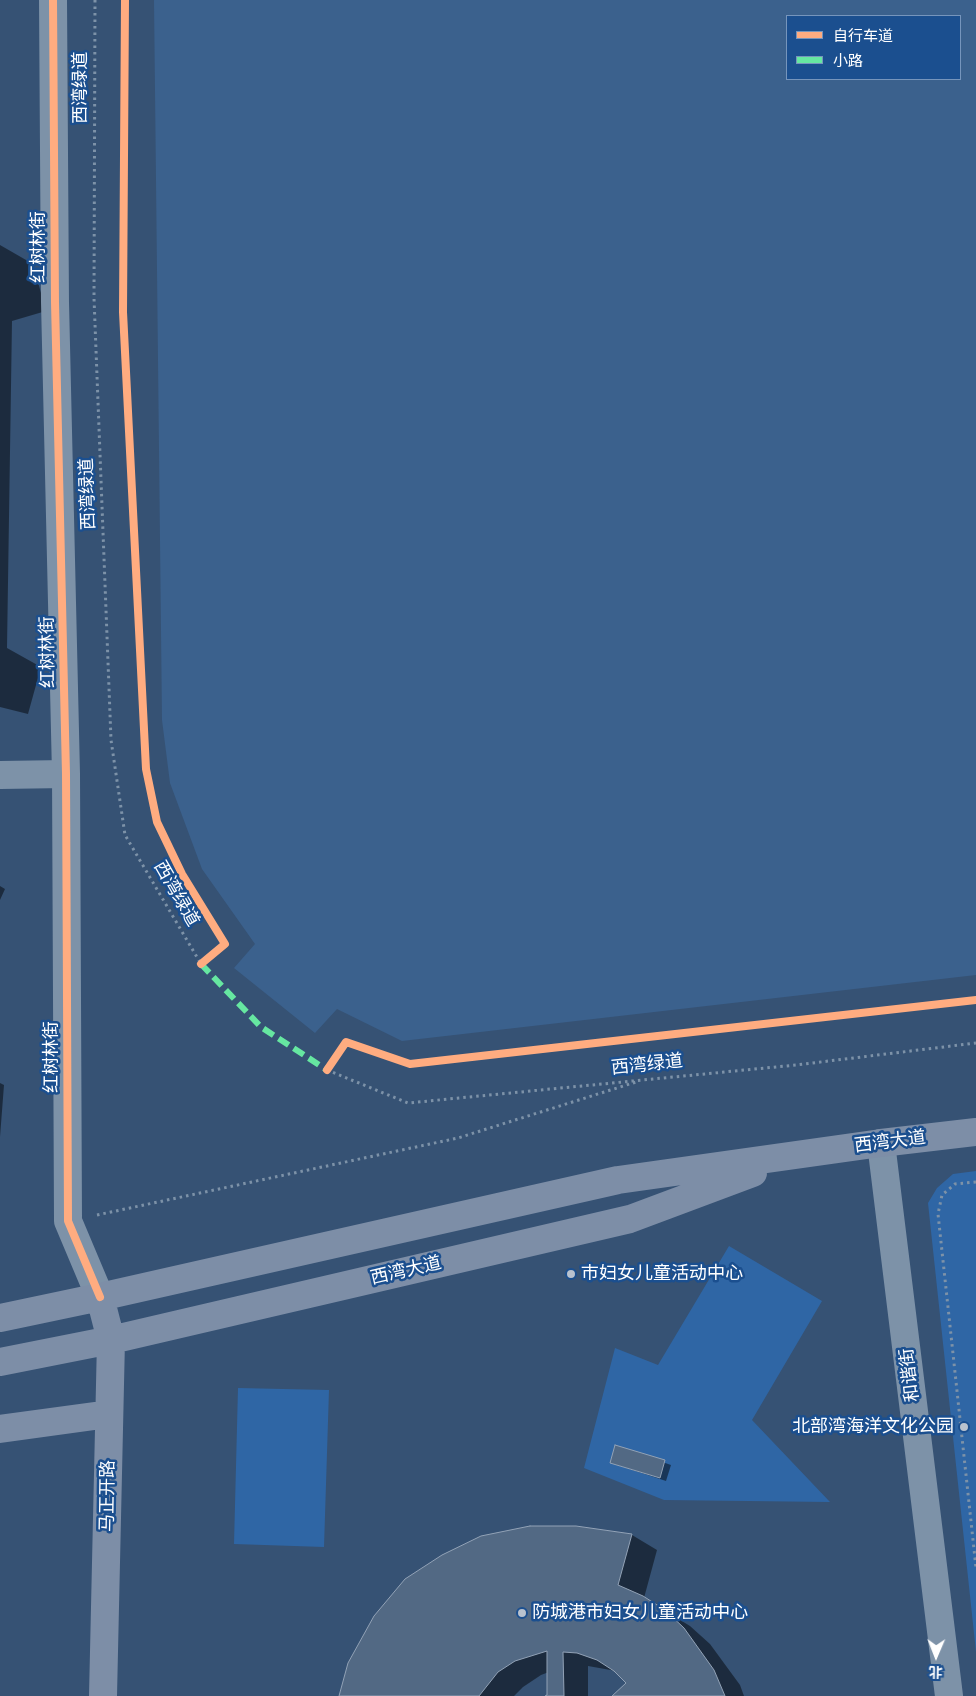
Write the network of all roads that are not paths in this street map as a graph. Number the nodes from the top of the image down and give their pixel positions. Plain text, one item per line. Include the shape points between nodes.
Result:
1 (53, 0) edge
2 (66, 774) junction
3 (0, 775) edge
4 (976, 1132) edge
5 (882, 1143) junction
6 (804, 1154) junction
7 (100, 1297) junction
8 (0, 1318) edge
9 (111, 1340) junction
10 (0, 1362) edge
11 (110, 1414) junction
12 (0, 1429) edge
13 (103, 1696) edge
14 (949, 1696) edge

1 - 2 street, 红树林街 via 55,302
2 - 3 street
2 - 7 street, 红树林街 via 68,1222
4 - 5 main road, 西湾大道
5 - 6 main road, 西湾大道
5 - 14 street, 和谐街
6 - 7 main road, 西湾大道 via 618,1180
6 - 9 main road, 西湾大道 via 630,1219
7 - 8 main road, 西湾大道
7 - 9 main road, 马正开路
9 - 10 main road, 西湾大道
9 - 11 main road, 马正开路
11 - 12 main road
11 - 13 main road, 马正开路

